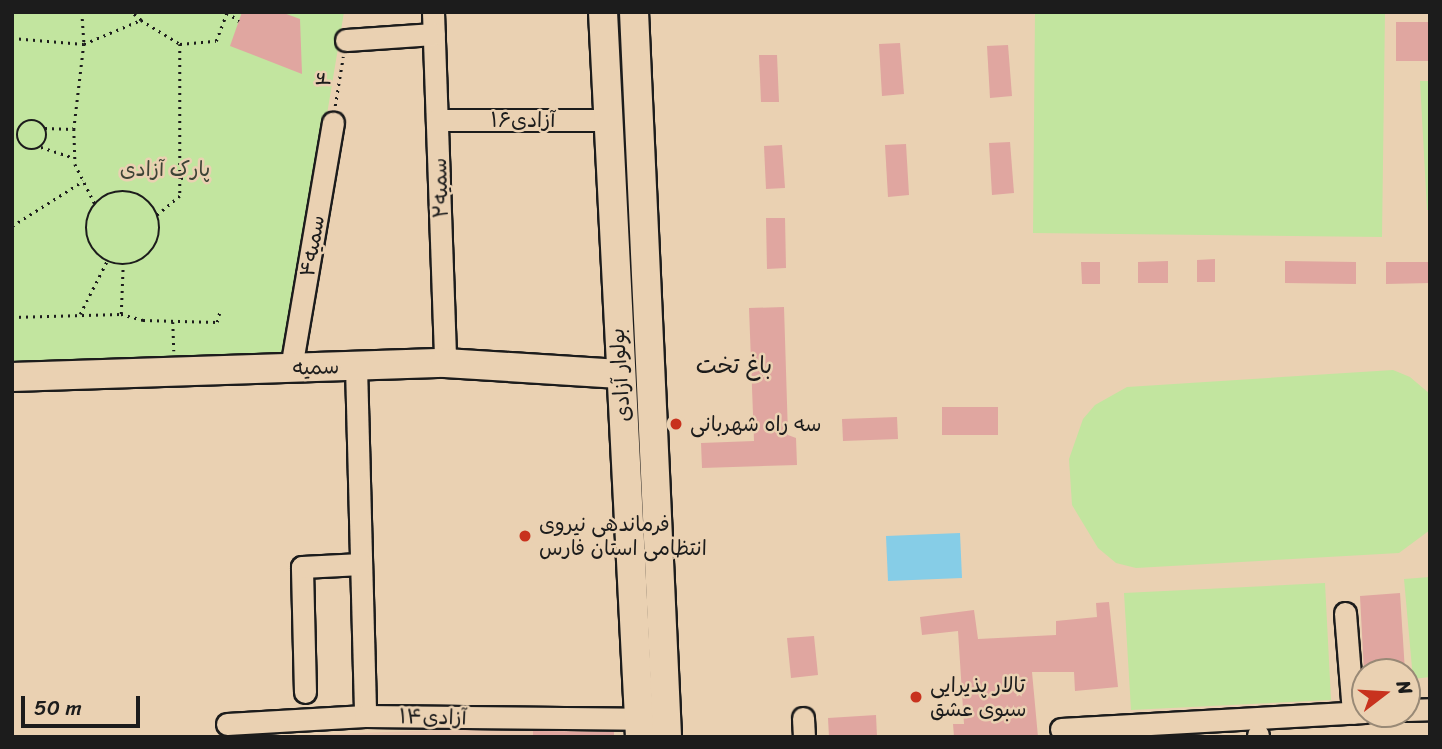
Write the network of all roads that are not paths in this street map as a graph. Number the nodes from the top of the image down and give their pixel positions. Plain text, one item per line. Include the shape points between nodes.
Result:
1 (603, 12) edge
2 (634, 12) edge
3 (434, 23) edge
4 (346, 40) road end
5 (437, 120) junction
6 (608, 120) junction
7 (332, 123) road end
8 (642, 150) junction
9 (609, 151) junction
10 (446, 363) junction
11 (356, 366) junction
12 (291, 368) junction
13 (620, 374) junction
14 (12, 377) edge
15 (361, 564) junction
16 (1345, 613) dead end
17 (1351, 658) edge
18 (305, 692) dead end
19 (1351, 713) edge
20 (365, 716) junction
21 (226, 724) dead end
22 (640, 728) edge
23 (1061, 729) dead end
24 (667, 737) edge

1 - 6 main road, بولوار آزادی
2 - 8 main road, بولوار آزادی
3 - 4 street
3 - 5 street, ۲سمیه
5 - 6 street, آزادی۱۶
5 - 10 street, ۲سمیه
6 - 9 main road, بولوار آزادی
7 - 12 street, سمیه۴
8 - 9 main road
8 - 24 main road, بولوار آزادی
9 - 13 main road, بولوار آزادی
10 - 11 main road, سمیه
10 - 13 main road, سمیه
11 - 12 main road, سمیه
11 - 15 street
12 - 14 main road, سمیه
13 - 22 main road, بولوار آزادی
15 - 18 street via 302,567
15 - 20 street
16 - 17 street
19 - 23 street
20 - 21 street, آزادی۱۴
20 - 22 street, آزادی۱۴

